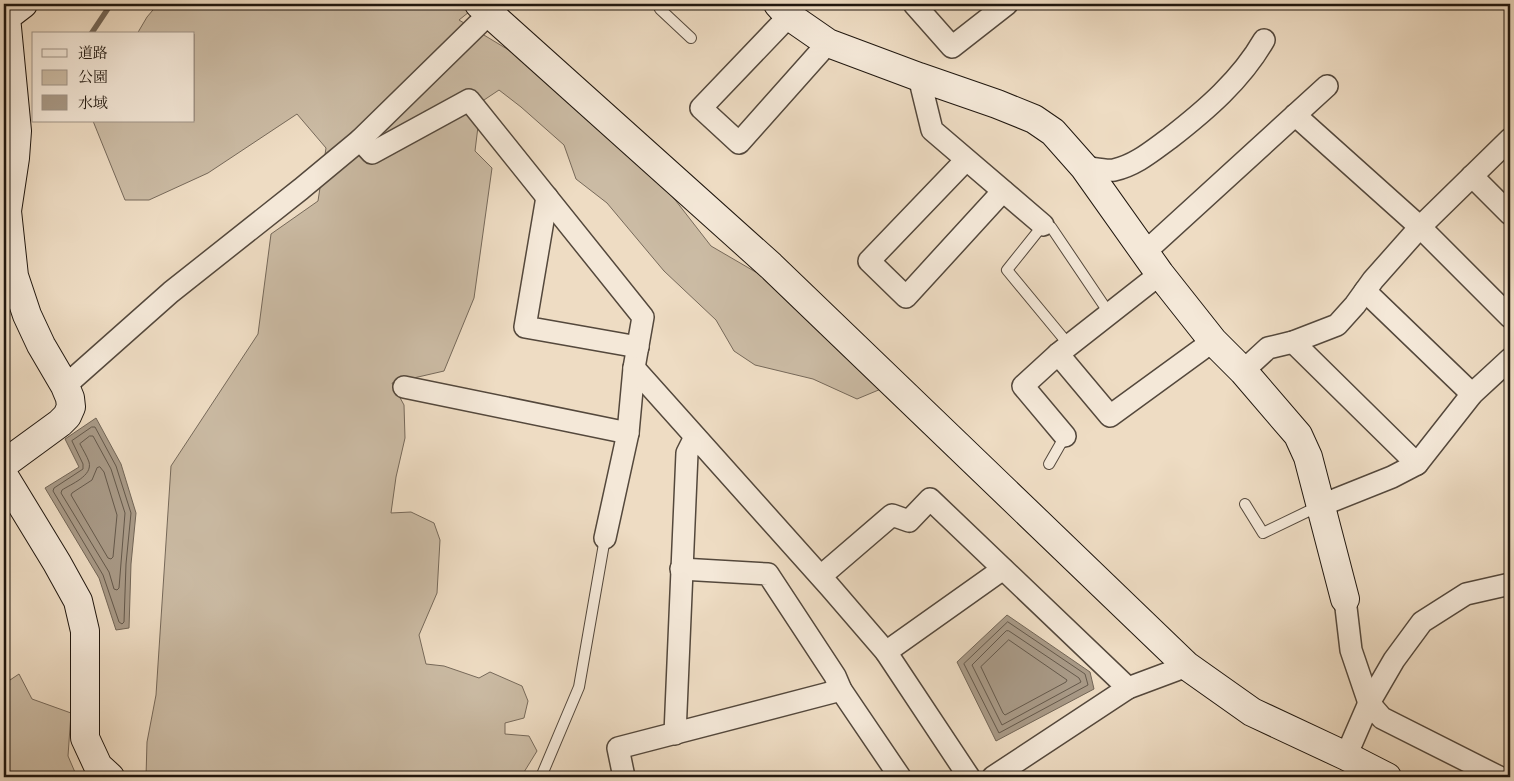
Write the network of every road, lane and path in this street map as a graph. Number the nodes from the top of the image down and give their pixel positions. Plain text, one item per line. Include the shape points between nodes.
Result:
1 (663, 4) edge
2 (914, 4) edge
3 (1007, 4) edge
4 (489, 7) edge
5 (784, 10) edge
6 (9, 16) edge
7 (691, 38) dead end
8 (1264, 40) dead end
9 (828, 43) junction
10 (919, 77) junction
11 (1327, 86) dead end
12 (1295, 115) junction
13 (1510, 139) edge
14 (360, 140) junction
15 (966, 160) junction
16 (1084, 167) junction
17 (1472, 176) junction
18 (1003, 191) junction
19 (547, 197) junction
20 (1510, 214) edge
21 (1043, 225) junction
22 (1420, 228) junction
23 (1144, 253) junction
24 (1160, 274) junction
25 (1365, 291) junction
26 (1110, 313) junction
27 (1510, 317) edge
28 (1213, 341) junction
29 (1293, 342) junction
30 (1063, 350) junction
31 (636, 357) junction
32 (1510, 359) edge
33 (1244, 371) junction
34 (65, 386) junction
35 (404, 387) dead end
36 (1472, 394) junction
37 (628, 433) junction
38 (1065, 436) joint
39 (695, 437) junction
40 (4, 464) edge
41 (1048, 464) dead end
42 (1417, 464) junction
43 (4, 476) edge
44 (1245, 504) dead end
45 (1322, 505) junction
46 (605, 538) joint
47 (681, 569) junction
48 (1004, 569) junction
49 (820, 576) junction
50 (1510, 584) edge
51 (1345, 599) joint
52 (886, 652) junction
53 (1187, 666) junction
54 (1128, 688) junction
55 (841, 690) junction
56 (1369, 703) junction
57 (675, 734) junction
58 (1346, 756) junction
59 (894, 776) edge
60 (110, 777) edge
61 (541, 777) edge
62 (624, 777) edge
63 (969, 777) edge
64 (993, 777) edge
65 (1386, 777) edge
66 (1499, 777) edge

1 - 7 lane via 660,9
2 - 3 street via 952,47
4 - 14 street
4 - 53 street via 771,266
5 - 9 street
5 - 9 street via 701,108 738,143
6 - 34 street via 17,131 7,211 14,276 41,346
8 - 16 street via 1227,89 1140,160 1113,170
9 - 10 street
10 - 15 street via 932,130
10 - 16 street via 1034,119 1053,132
11 - 12 street
12 - 22 street
12 - 23 street
13 - 17 street
14 - 19 street via 372,153 469,100
14 - 34 street via 171,292
15 - 18 street
15 - 18 street via 869,261 906,297
16 - 23 street
17 - 20 street
17 - 22 street
18 - 21 street
19 - 31 street via 643,317
19 - 31 street via 525,327
21 - 26 lane via 1051,227
21 - 30 lane via 1007,270
22 - 25 street
22 - 27 street
23 - 24 street
24 - 26 street
24 - 28 street
25 - 29 street via 1337,325
25 - 36 street
26 - 30 street
28 - 30 street via 1110,416
28 - 33 street
29 - 33 street via 1268,348
29 - 42 street
30 - 38 street via 1023,386
31 - 37 street
31 - 39 street
32 - 36 street
33 - 45 street via 1298,435
34 - 40 street via 71,407 67,416
35 - 37 street
36 - 42 street
37 - 46 street
38 - 41 lane
39 - 47 street via 687,452
39 - 49 street
42 - 45 street
43 - 60 street via 78,601 84,631 85,738 98,766
44 - 45 lane via 1263,533
45 - 51 street
46 - 61 lane via 579,687
47 - 55 street via 768,574
47 - 57 street
48 - 49 street via 930,498 909,521 892,515
48 - 52 street
48 - 54 street
49 - 52 street
50 - 56 street via 1466,594 1422,622 1394,660
51 - 56 street via 1351,650
52 - 63 street
53 - 54 street
53 - 58 street via 1252,712
54 - 64 street
55 - 57 street
55 - 59 street
56 - 58 street
56 - 66 street via 1382,718
57 - 62 street via 618,748
58 - 65 street

